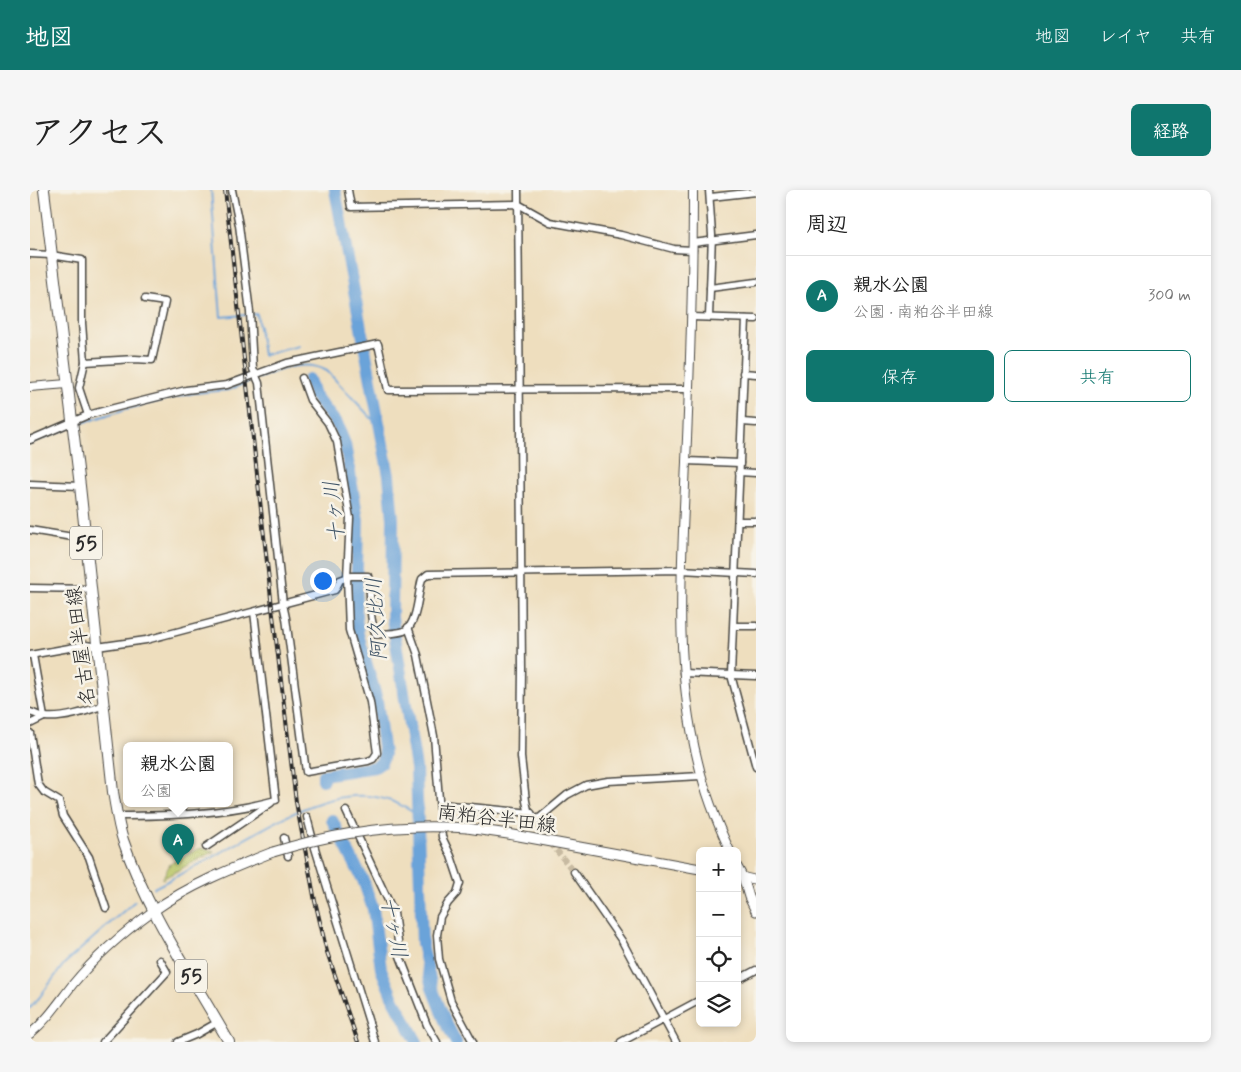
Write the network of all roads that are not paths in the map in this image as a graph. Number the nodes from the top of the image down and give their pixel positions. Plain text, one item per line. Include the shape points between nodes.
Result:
1 (44, 190) edge
2 (232, 190) edge
3 (348, 190) edge
4 (518, 190) edge
5 (693, 190) edge
6 (756, 192) edge
7 (710, 194) edge
8 (518, 204) junction
9 (756, 235) edge
10 (712, 242) junction
11 (693, 247) junction
12 (30, 254) edge
13 (51, 255) junction
14 (756, 282) edge
15 (710, 288) junction
16 (145, 298) dead end
17 (691, 317) junction
18 (709, 317) junction
19 (746, 319) junction
20 (756, 319) edge
21 (85, 362) junction
22 (743, 373) junction
23 (256, 374) junction
24 (756, 374) edge
25 (302, 378) dead end
26 (31, 384) edge
27 (67, 384) junction
28 (519, 389) junction
29 (689, 389) junction
30 (88, 416) junction
31 (72, 422) junction
32 (742, 422) junction
33 (756, 423) edge
34 (30, 440) edge
35 (686, 461) junction
36 (740, 463) junction
37 (739, 472) junction
38 (756, 473) edge
39 (30, 484) edge
40 (80, 486) junction
41 (738, 521) junction
42 (756, 522) edge
43 (30, 530) edge
44 (85, 539) junction
45 (681, 570) junction
46 (521, 573) junction
47 (736, 573) junction
48 (756, 574) edge
49 (349, 577) junction
50 (30, 588) edge
51 (90, 589) junction
52 (283, 604) junction
53 (254, 612) junction
54 (734, 626) junction
55 (756, 626) edge
56 (406, 629) junction
57 (97, 647) junction
58 (32, 655) edge
59 (683, 672) junction
60 (731, 675) junction
61 (756, 676) edge
62 (105, 705) junction
63 (30, 712) edge
64 (44, 717) junction
65 (30, 724) edge
66 (30, 733) edge
67 (756, 768) edge
68 (702, 776) junction
69 (276, 800) junction
70 (440, 804) junction
71 (346, 811) dead end
72 (531, 813) junction
73 (117, 816) junction
74 (308, 816) dead end
75 (284, 838) dead end
76 (206, 847) dead end
77 (729, 847) edge
78 (288, 856) dead end
79 (696, 868) edge
80 (574, 872) tunnel mouth
81 (741, 877) edge
82 (741, 878) edge
83 (741, 879) edge
84 (756, 880) edge
85 (756, 894) edge
86 (106, 908) dead end
87 (154, 911) junction
88 (756, 911) edge
89 (160, 960) dead end
90 (756, 970) edge
91 (741, 978) edge
92 (696, 1002) edge
93 (664, 1020) junction
94 (218, 1022) junction
95 (30, 1034) edge
96 (196, 1034) junction
97 (103, 1042) edge
98 (178, 1042) edge
99 (201, 1042) edge
100 (229, 1042) edge
101 (375, 1042) edge
102 (437, 1042) edge
103 (473, 1042) edge
104 (621, 1042) edge
105 (676, 1042) edge

1 - 13 main road, 名古屋半田線 / 55
2 - 23 street
3 - 8 street via 351,208
4 - 8 street
5 - 11 street
6 - 7 street
7 - 10 street
8 - 11 street via 550,222 621,235 674,250
8 - 28 street
9 - 10 street
10 - 11 street
10 - 15 street
11 - 17 street
12 - 13 street
13 - 21 street via 82,260
13 - 27 main road, 名古屋半田線 / 55
14 - 15 street
15 - 18 street
16 - 21 street via 165,302 152,360
17 - 18 street
17 - 29 street
18 - 19 street
19 - 20 street
19 - 22 street
21 - 30 street via 79,388
22 - 24 street
22 - 32 street
23 - 28 street via 378,344 388,390
23 - 30 street via 227,385 186,390
23 - 52 street
25 - 49 street via 310,400 328,423 336,442 350,518
26 - 27 street
27 - 31 main road, 名古屋半田線 / 55
28 - 29 street
28 - 46 street
29 - 35 street
30 - 31 street
31 - 34 street
31 - 40 main road, 名古屋半田線 / 55
32 - 33 street
32 - 36 street
35 - 36 street
35 - 45 street
36 - 37 street
37 - 38 street
37 - 41 street
39 - 40 street
40 - 44 main road, 名古屋半田線 / 55
41 - 42 street
41 - 47 street
43 - 44 street
44 - 51 main road, 名古屋半田線 / 55
45 - 46 street
45 - 47 street
45 - 59 street
46 - 56 street via 428,574 422,579 417,609
46 - 72 street via 521,757 526,802
47 - 48 street
47 - 54 street
49 - 52 street via 340,580 335,590
49 - 52 street via 349,630 370,702 377,753 374,759 306,772
49 - 56 street via 368,576 376,635
50 - 51 street
51 - 57 main road, 名古屋半田線 / 55
52 - 53 street
53 - 57 street via 146,640
53 - 69 street
54 - 55 street
54 - 60 street
56 - 70 street via 418,655 434,736
57 - 58 street via 86,645
57 - 62 main road, 名古屋半田線 / 55
58 - 64 street
59 - 60 street
59 - 68 street
60 - 61 street
60 - 67 street
62 - 64 street
62 - 73 main road, 名古屋半田線 / 55
63 - 64 street
64 - 65 street
66 - 86 street via 38,784 58,802 63,816 89,857
68 - 72 street via 586,785 567,795 537,820
68 - 77 street
69 - 73 street via 171,816
69 - 76 street
70 - 72 street
70 - 103 street via 442,837 460,883 440,917 437,935 439,959 451,1001
71 - 102 street via 394,913 400,956
73 - 87 main road, 名古屋半田線 / 55 via 123,841
74 - 101 street
75 - 78 street
79 - 87 main road, 南粕谷半田線, bridge via 467,828 379,828 327,836 273,852 216,876
80 - 93 street via 622,942
81 - 84 street
82 - 85 main road
83 - 88 main road
87 - 94 main road, 名古屋半田線 / 55
87 - 95 street via 113,943 74,982 45,1022
89 - 97 street via 167,972
90 - 91 street
92 - 93 street
93 - 104 street
93 - 105 street
94 - 96 street
94 - 100 main road, 名古屋半田線 / 55
96 - 98 street
96 - 99 street

